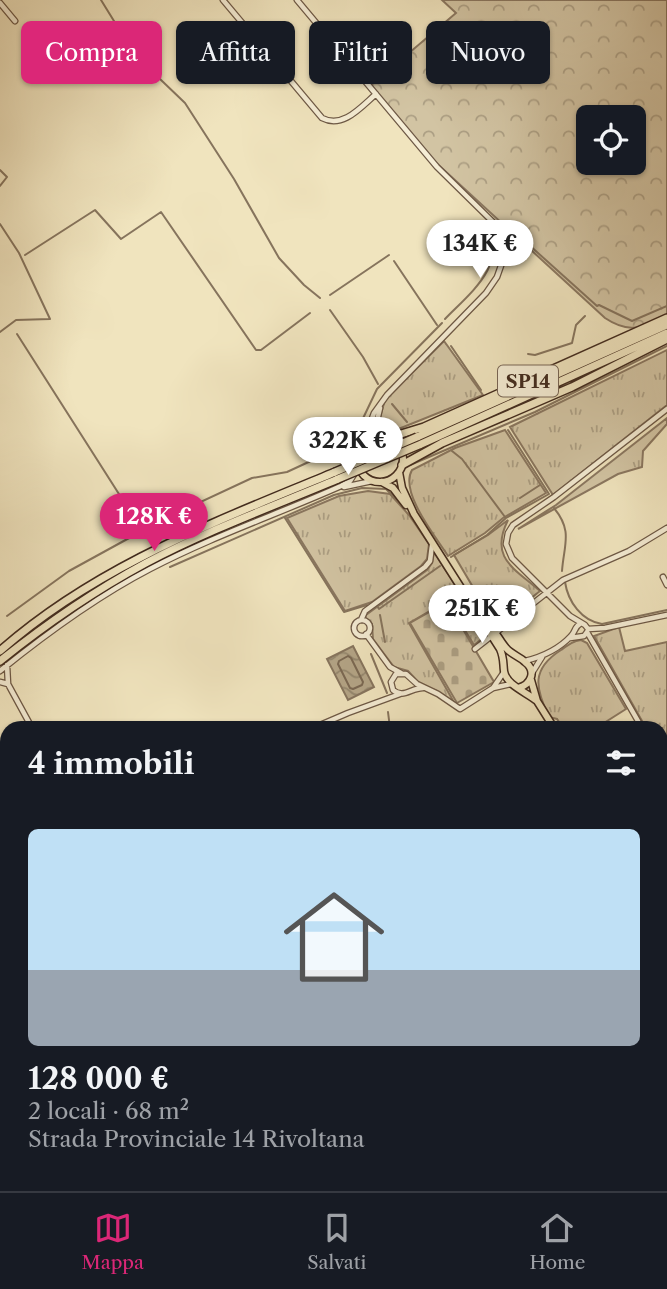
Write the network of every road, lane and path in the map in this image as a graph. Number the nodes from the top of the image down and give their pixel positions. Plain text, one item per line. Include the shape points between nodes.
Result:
1 (223, 0) edge
2 (298, 0) edge
3 (0, 3) edge
4 (15, 21) dead end
5 (376, 94) junction
6 (667, 318) edge
7 (667, 325) edge
8 (667, 334) edge
9 (667, 339) edge
10 (383, 400) junction
11 (667, 409) edge
12 (387, 438) junction
13 (418, 441) junction
14 (362, 445) junction
15 (358, 466) junction
16 (401, 468) junction
17 (336, 476) junction
18 (372, 481) junction
19 (382, 482) junction
20 (329, 492) junction
21 (414, 514) junction
22 (667, 528) edge
23 (432, 541) junction
24 (663, 577) dead end
25 (667, 585) edge
26 (547, 592) junction
27 (667, 615) edge
28 (361, 620) junction
29 (581, 631) junction
30 (366, 634) junction
31 (494, 634) junction
32 (475, 649) dead end
33 (0, 651) edge
34 (542, 656) junction
35 (517, 658) junction
36 (525, 661) junction
37 (4, 663) edge
38 (390, 667) junction
39 (505, 668) junction
40 (0, 671) edge
41 (402, 673) junction
42 (531, 676) junction
43 (392, 678) junction
44 (412, 680) junction
45 (0, 682) edge
46 (8, 684) junction
47 (511, 684) junction
48 (423, 688) junction
49 (493, 688) junction
50 (518, 688) junction
51 (392, 689) junction
52 (411, 689) junction
53 (400, 694) junction
54 (537, 701) junction
55 (380, 702) junction
56 (29, 721) edge
57 (329, 721) edge
58 (550, 721) edge
59 (638, 721) edge

1 - 5 street via 322,118 341,121
2 - 5 street
3 - 4 street
5 - 10 street via 494,223 502,242 502,262 486,293
6 - 12 highway, SP14 via 435,422
7 - 13 highway, SP14
8 - 13 highway, SP14
9 - 16 highway, SP14 via 572,387 442,443
10 - 12 street via 376,425
10 - 14 street
11 - 26 street via 511,527 508,552
12 - 14 main road via 373,438
12 - 16 main road via 399,447
13 - 17 highway, SP14, bridge
14 - 15 main road
15 - 18 main road
15 - 20 street via 350,481
16 - 19 main road via 392,479
16 - 21 main road via 402,488
17 - 33 highway, SP14 via 137,558 73,595
17 - 37 highway, SP14 via 149,562 81,601
18 - 19 main road
18 - 20 street
19 - 21 main road via 393,488
20 - 37 street via 137,575
21 - 23 main road
22 - 26 street via 629,551 571,575
23 - 28 street via 430,561 365,611
23 - 31 main road
24 - 25 street
26 - 29 street
26 - 31 street
27 - 29 street
28 - 30 street via 369,625
28 - 30 street via 355,631
29 - 34 street
29 - 59 street
30 - 38 street
31 - 32 street
31 - 35 main road
31 - 39 main road
34 - 36 street
34 - 42 street
35 - 36 main road
35 - 39 main road
36 - 42 main road
37 - 40 street
37 - 46 street
38 - 41 street
38 - 43 street
39 - 47 main road
39 - 49 street
41 - 43 street
41 - 44 street
42 - 50 main road
42 - 54 main road
43 - 51 street
44 - 48 street
44 - 52 street
45 - 46 street
46 - 56 street
47 - 49 street
47 - 50 main road
48 - 49 street via 460,709
48 - 52 street
50 - 54 main road
51 - 53 street
51 - 55 street
52 - 53 street
53 - 55 street
54 - 58 main road
55 - 57 street

